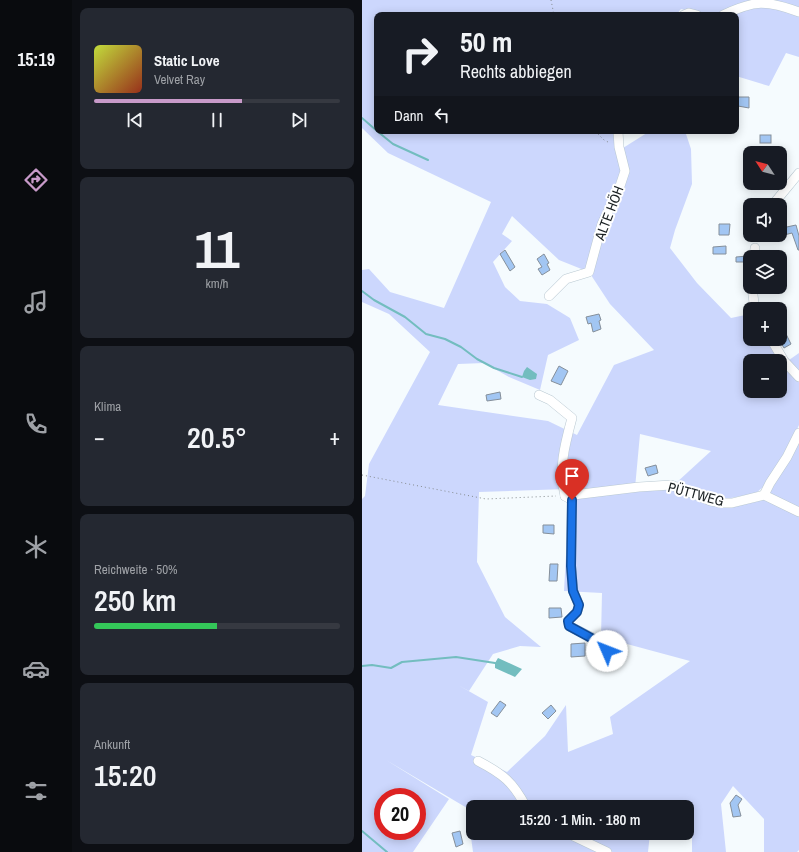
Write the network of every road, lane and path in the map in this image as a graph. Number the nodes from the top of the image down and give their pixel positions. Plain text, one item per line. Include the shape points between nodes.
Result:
1 (550, 0) edge
2 (553, 12) edge
3 (728, 12) edge
4 (799, 12) edge
5 (598, 134) edge
6 (618, 134) edge
7 (618, 147) junction
8 (799, 173) edge
9 (778, 198) edge
10 (549, 296) dead end
11 (774, 346) edge
12 (799, 377) edge
13 (539, 395) dead end
14 (799, 433) edge
15 (362, 475) edge
16 (764, 495) junction
17 (565, 496) junction
18 (799, 512) edge
19 (597, 654) dead end
20 (478, 761) dead end
21 (522, 800) edge
22 (582, 840) edge
23 (607, 852) edge

1 - 2 path
3 - 4 lane via 749,2 759,1 784,5
5 - 7 path
6 - 7 lane, ALTE HÖH
7 - 10 lane, ALTE HÖH via 625,171 602,224 589,272 566,279
8 - 9 lane
11 - 12 lane
13 - 17 lane via 550,400 572,418 562,462 561,475
14 - 16 lane
15 - 17 path via 486,499
16 - 17 lane, PÜTTWEG via 722,503 671,485
16 - 18 lane
17 - 19 lane via 572,500 571,566 573,591 579,605 568,624 599,641 608,649 604,654
20 - 21 lane via 509,781
22 - 23 lane

